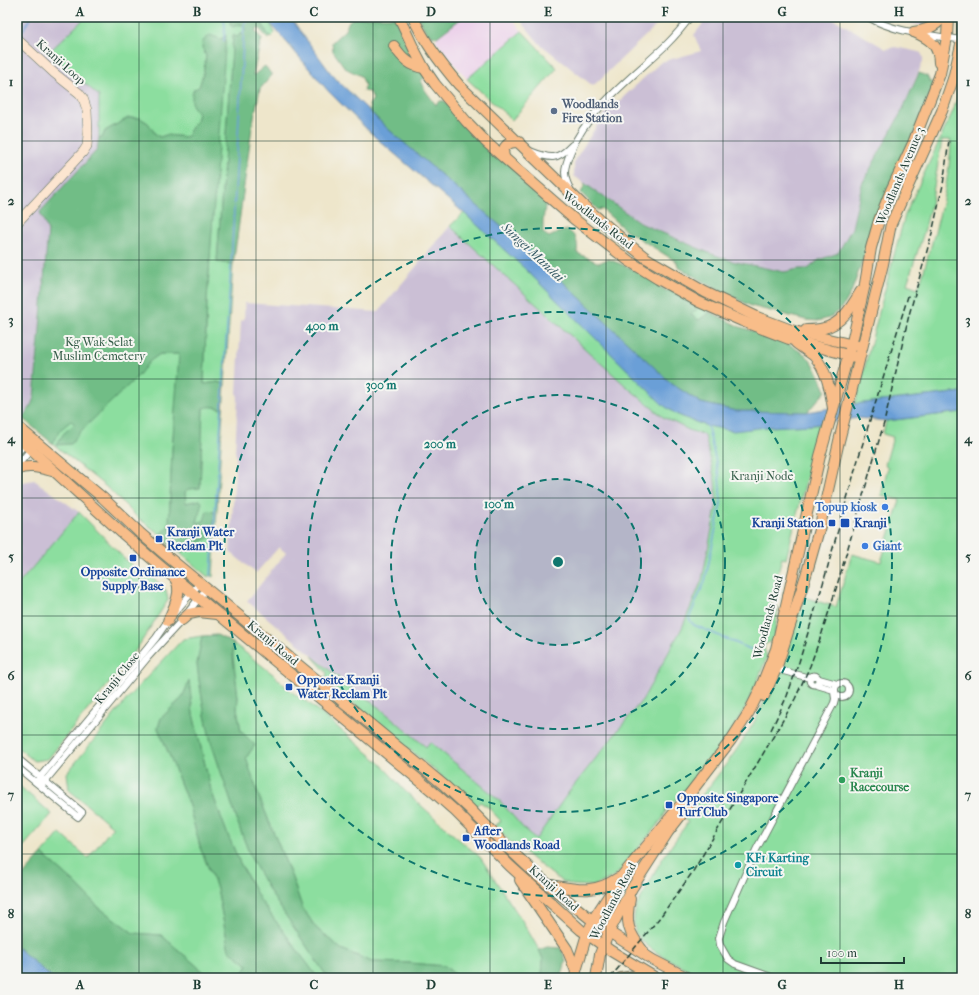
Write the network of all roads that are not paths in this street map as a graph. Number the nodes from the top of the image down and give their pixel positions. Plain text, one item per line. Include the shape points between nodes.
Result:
1 (399, 17) edge
2 (413, 17) edge
3 (690, 17) edge
4 (868, 17) edge
5 (943, 17) edge
6 (948, 17) edge
7 (962, 17) edge
8 (914, 32) junction
9 (947, 37) junction
10 (17, 39) edge
11 (962, 40) edge
12 (394, 46) dead end
13 (424, 68) junction
14 (938, 77) junction
15 (519, 142) junction
16 (574, 142) junction
17 (527, 150) junction
18 (504, 157) junction
19 (572, 194) junction
20 (17, 223) edge
21 (865, 284) junction
22 (792, 335) junction
23 (851, 344) junction
24 (862, 347) junction
25 (854, 357) junction
26 (834, 410) junction
27 (17, 426) edge
28 (28, 442) edge
29 (17, 453) edge
30 (836, 453) junction
31 (820, 456) junction
32 (17, 466) edge
33 (17, 470) edge
34 (54, 471) junction
35 (103, 498) junction
36 (97, 510) junction
37 (174, 578) junction
38 (203, 586) junction
39 (195, 595) junction
40 (217, 614) junction
41 (182, 620) junction
42 (168, 621) junction
43 (776, 668) junction
44 (808, 679) junction
45 (817, 680) junction
46 (835, 689) junction
47 (842, 698) junction
48 (834, 703) junction
49 (17, 758) edge
50 (17, 767) edge
51 (41, 782) junction
52 (510, 866) junction
53 (621, 877) junction
54 (549, 885) junction
55 (632, 888) junction
56 (592, 921) junction
57 (609, 932) junction
58 (587, 934) junction
59 (604, 946) junction
60 (653, 960) junction
61 (576, 975) edge
62 (596, 978) edge
63 (621, 978) edge
64 (644, 978) edge
65 (656, 978) edge
66 (688, 978) edge
67 (774, 978) edge

1 - 13 main road, Woodlands Road
2 - 15 main road, Woodlands Road via 426,42 447,71
3 - 16 street via 667,44 602,105
4 - 8 street via 881,24
5 - 8 main road via 930,28
6 - 9 main road, Woodlands Avenue 3
7 - 11 main road, Woodlands Avenue 3
8 - 9 street
8 - 14 main road via 928,39 939,54
9 - 11 street
9 - 14 main road, Woodlands Avenue 3
10 - 20 street, Kranji Loop via 79,93 86,104 88,134 83,152
11 - 24 main road, Woodlands Avenue 3 via 942,111 891,224
12 - 13 main road via 407,62
13 - 18 main road, Woodlands Road via 466,121
14 - 21 main road, Woodlands Avenue 3 via 913,143 879,220
15 - 17 main road, Woodlands Road
15 - 18 main road via 506,145
16 - 17 street via 564,153 553,157
16 - 19 street via 565,171
17 - 19 main road, Woodlands Road
18 - 22 main road, Woodlands Road via 574,219 629,261 658,279 699,302 742,321
19 - 22 main road, Woodlands Road via 646,258 706,292
21 - 22 main road via 850,309 835,324
21 - 23 main road, Woodlands Avenue 3
22 - 23 main road, Woodlands Road
22 - 25 main road, Woodlands Road
22 - 26 main road via 822,368
23 - 24 main road, Woodlands Road
23 - 25 main road, Woodlands Road
24 - 25 main road, Woodlands Road
25 - 26 main road, Woodlands Road
25 - 30 main road, Woodlands Road
26 - 31 main road, Woodlands Road
27 - 28 main road, Kranji Road
28 - 29 street
28 - 32 street
28 - 34 main road, Kranji Road
28 - 35 main road, Kranji Road
30 - 31 main road via 829,447
30 - 43 main road, Woodlands Road via 820,526
31 - 53 main road, Woodlands Road via 776,649 758,694 749,712 712,766
33 - 34 main road via 30,467
34 - 36 main road, Kranji Road
35 - 36 main road
35 - 38 main road, Kranji Road
36 - 37 main road, Kranji Road
37 - 39 main road, Kranji Road
37 - 42 main road via 178,594
38 - 39 street, Kranji Close
38 - 54 main road, Kranji Road via 445,786
39 - 40 main road, Kranji Road
39 - 41 street, Kranji Close
39 - 42 street, Kranji Close
40 - 41 main road via 199,612 189,614
40 - 52 main road, Kranji Road via 437,795
41 - 51 street, Kranji Close
42 - 51 street, Kranji Close
43 - 44 street
43 - 55 main road, Woodlands Road via 756,714 747,728 668,832
44 - 45 street
44 - 45 street via 812,684
45 - 46 street
46 - 47 street via 837,696
46 - 47 street via 844,683 848,687 848,694
46 - 48 street
47 - 48 street
48 - 67 street via 756,850 719,938 728,959
49 - 51 street
50 - 51 street
51 - 51 street via 82,812 78,817
52 - 58 main road, Kranji Road
52 - 61 main road via 567,949
53 - 54 main road via 593,889 579,890
53 - 56 main road, Woodlands Road
54 - 56 main road, Kranji Road
55 - 57 main road, Woodlands Road
55 - 60 main road via 627,916 629,929 634,940
56 - 57 main road, Kranji Road
56 - 58 main road, Woodlands Road
57 - 59 main road, Woodlands Road
57 - 60 main road, Kranji Road
58 - 59 main road, Kranji Road
58 - 61 main road, Woodlands Road
59 - 62 main road, Woodlands Road
59 - 65 main road, Kranji Road
60 - 66 main road
63 - 64 main road

